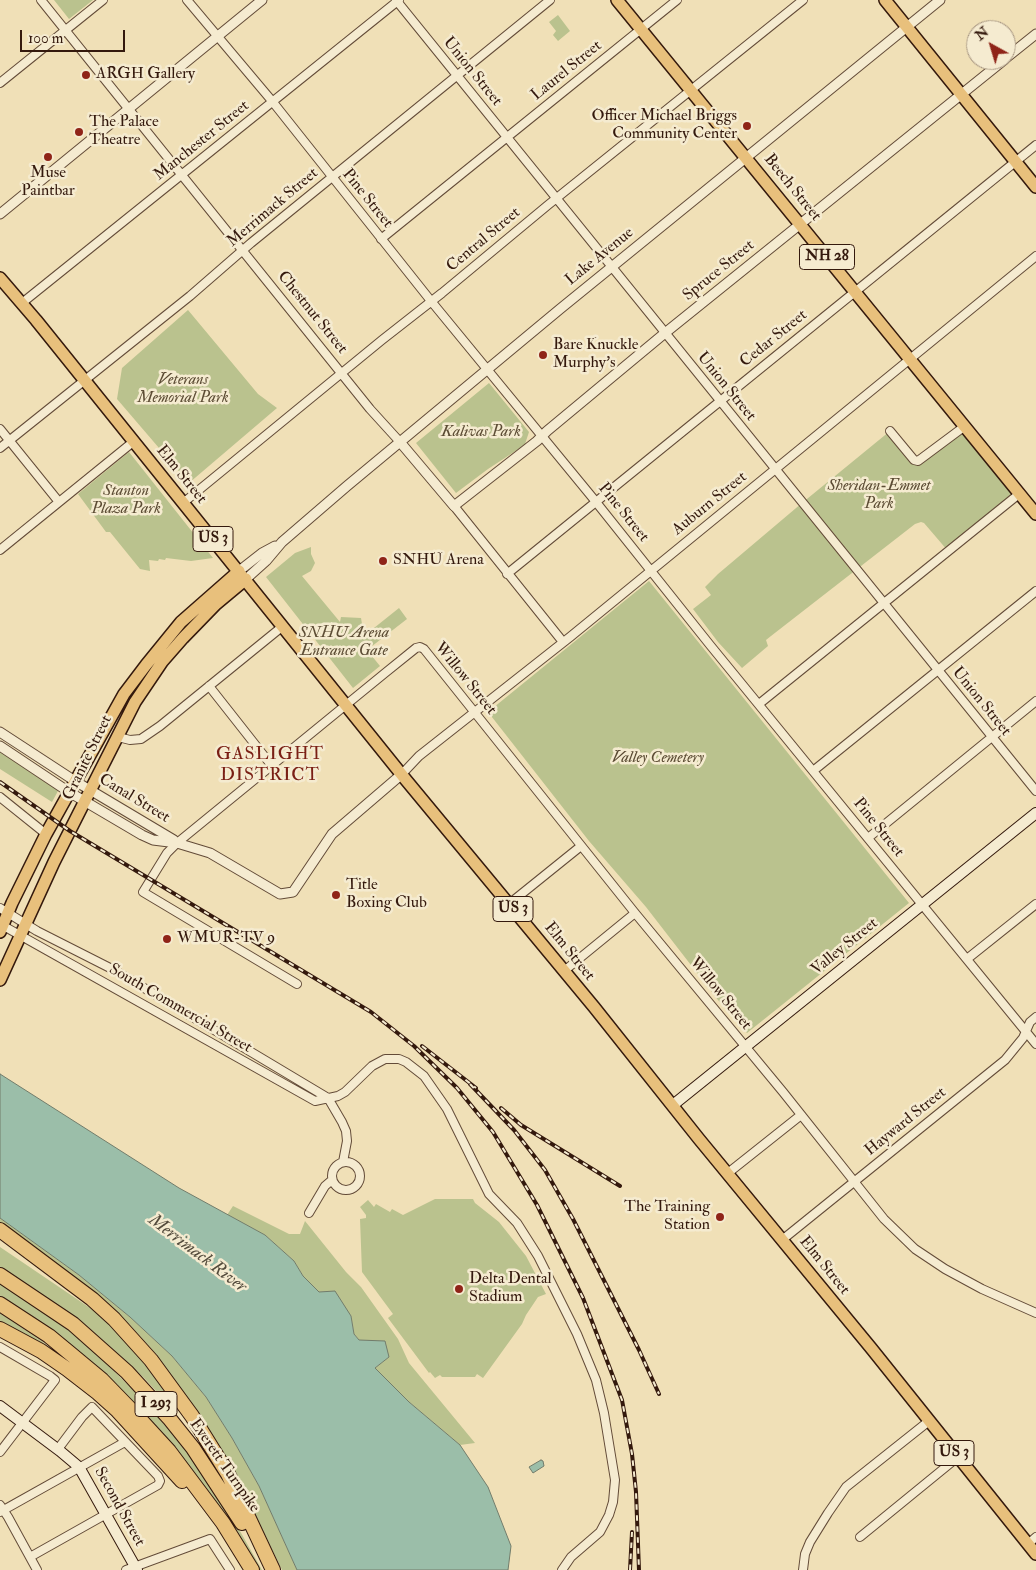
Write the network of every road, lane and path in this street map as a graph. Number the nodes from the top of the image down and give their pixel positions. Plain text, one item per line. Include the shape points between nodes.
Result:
1 (42, 0) edge
2 (103, 0) edge
3 (187, 0) edge
4 (262, 0) edge
5 (550, 0) edge
6 (617, 0) edge
7 (677, 0) edge
8 (803, 0) edge
9 (884, 0) edge
10 (940, 0) edge
11 (398, 1) edge
12 (907, 27) junction
13 (66, 30) junction
14 (641, 30) junction
15 (1036, 34) edge
16 (218, 36) junction
17 (1016, 50) edge
18 (992, 70) edge
19 (457, 76) junction
20 (0, 83) edge
21 (691, 91) junction
22 (961, 95) junction
23 (272, 101) junction
24 (129, 108) junction
25 (507, 138) junction
26 (1036, 145) edge
27 (746, 158) junction
28 (1016, 161) junction
29 (182, 175) junction
30 (332, 177) junction
31 (1036, 186) edge
32 (556, 199) junction
33 (0, 214) edge
34 (800, 224) junction
35 (382, 239) junction
36 (243, 251) junction
37 (1036, 256) edge
38 (612, 267) junction
39 (0, 278) edge
40 (855, 291) junction
41 (431, 301) junction
42 (22, 303) junction
43 (666, 333) junction
44 (910, 359) junction
45 (488, 369) junction
46 (342, 374) junction
47 (84, 380) junction
48 (720, 400) junction
49 (965, 426) junction
50 (0, 428) edge
51 (890, 431) dead end
52 (542, 436) junction
53 (10, 440) junction
54 (133, 442) junction
55 (400, 442) junction
56 (0, 448) edge
57 (774, 469) junction
58 (1019, 494) junction
59 (60, 502) junction
60 (596, 502) junction
61 (184, 503) junction
62 (454, 506) junction
63 (1036, 514) edge
64 (0, 550) edge
65 (651, 569) junction
66 (507, 574) junction
67 (242, 575) junction
68 (1036, 591) edge
69 (884, 604) junction
70 (283, 626) junction
71 (563, 642) junction
72 (938, 670) junction
73 (209, 686) junction
74 (1036, 701) edge
75 (759, 704) junction
76 (347, 705) junction
77 (474, 713) junction
78 (0, 732) edge
79 (992, 737) junction
80 (118, 738) junction
81 (0, 746) edge
82 (272, 766) junction
83 (813, 771) junction
84 (402, 774) junction
85 (76, 781) junction
86 (90, 790) junction
87 (1036, 791) edge
88 (69, 792) junction
89 (2, 799) edge
90 (85, 802) junction
91 (0, 809) edge
92 (1036, 813) edge
93 (46, 834) junction
94 (868, 838) junction
95 (177, 843) junction
96 (581, 846) junction
97 (509, 904) junction
98 (923, 904) junction
99 (1036, 904) edge
100 (4, 911) edge
101 (635, 913) junction
102 (25, 924) junction
103 (1, 927) edge
104 (20, 935) junction
105 (967, 959) junction
106 (564, 971) junction
107 (0, 980) edge
108 (297, 984) dead end
109 (1036, 1017) edge
110 (1026, 1032) junction
111 (1036, 1044) edge
112 (745, 1047) junction
113 (328, 1098) junction
114 (673, 1105) junction
115 (801, 1115) junction
116 (343, 1162) junction
117 (728, 1173) junction
118 (332, 1180) junction
119 (854, 1182) junction
120 (309, 1213) dead end
121 (0, 1230) edge
122 (6, 1238) edge
123 (782, 1240) junction
124 (0, 1275) edge
125 (0, 1304) edge
126 (1036, 1312) edge
127 (0, 1329) edge
128 (0, 1347) edge
129 (0, 1406) edge
130 (929, 1421) junction
131 (23, 1423) junction
132 (125, 1442) junction
133 (58, 1449) junction
134 (0, 1452) edge
135 (958, 1457) junction
136 (79, 1467) junction
137 (1, 1509) edge
138 (106, 1515) junction
139 (860, 1537) dead end
140 (1032, 1541) edge
141 (1036, 1554) edge
142 (30, 1557) junction
143 (133, 1569) edge
144 (37, 1570) edge
145 (230, 1570) edge
146 (250, 1570) edge
147 (273, 1570) edge
148 (562, 1570) edge
149 (803, 1570) edge

1 - 13 street, Chestnut Street
2 - 13 street
3 - 16 street, Pine Street
4 - 16 street
5 - 19 street, Merrimack Street
6 - 14 main road, Beech Street / NH 28
7 - 14 street, Laurel Street
8 - 21 street, Central Street
9 - 12 main road
10 - 12 street, Lake Avenue
11 - 19 street, Union Street
11 - 23 street, Manchester Street
12 - 22 main road
12 - 27 street, Lake Avenue
13 - 20 street
13 - 24 street, Chestnut Street
14 - 21 main road, Beech Street / NH 28
14 - 25 street, Laurel Street
15 - 17 street, Spruce Street
16 - 23 street, Pine Street
16 - 24 street
18 - 22 street, Spruce Street
19 - 25 street, Union Street
19 - 30 street, Merrimack Street
21 - 27 main road, Beech Street / NH 28
21 - 32 street, Central Street
22 - 28 main road
22 - 34 street, Spruce Street
23 - 29 street, Manchester Street
23 - 30 street, Pine Street
24 - 29 street, Chestnut Street
24 - 33 street
25 - 32 street, Union Street
25 - 35 street, Laurel Street
26 - 28 street, Cedar Street
27 - 34 main road, Beech Street / NH 28
27 - 38 street, Lake Avenue
28 - 31 main road
28 - 40 street, Cedar Street
29 - 36 street, Chestnut Street
29 - 42 street, Manchester Street
30 - 35 street, Pine Street
30 - 36 street, Merrimack Street
32 - 38 street, Union Street
32 - 41 street, Central Street
34 - 40 main road, Beech Street / NH 28
34 - 43 street, Spruce Street
35 - 41 street, Pine Street
36 - 46 street, Chestnut Street
36 - 47 street, Merrimack Street
37 - 44 street, Auburn Street
38 - 43 street, Union Street
38 - 45 street, Lake Avenue
39 - 42 main road, Elm Street / US 3
40 - 44 main road, Beech Street / NH 28
40 - 48 street, Cedar Street
41 - 45 street, Pine Street
41 - 46 street, Central Street
42 - 47 main road, Elm Street / US 3
43 - 48 street, Union Street
43 - 52 street, Spruce Street
44 - 49 main road, Beech Street / NH 28
44 - 57 street, Auburn Street
45 - 52 street, Pine Street
45 - 55 street, Lake Avenue
46 - 55 street, Chestnut Street
46 - 61 street, Central Street
47 - 53 street, Merrimack Street
47 - 54 main road, Elm Street / US 3
48 - 57 street, Union Street
48 - 60 street, Cedar Street
49 - 51 street via 918,461
49 - 58 main road, Beech Street / NH 28
50 - 53 street
52 - 60 street, Pine Street
52 - 62 street, Spruce Street
53 - 56 street, Merrimack Street
53 - 59 street
54 - 59 street
54 - 61 main road, Elm Street / US 3
55 - 62 street, Chestnut Street
55 - 67 street, Lake Avenue via 282,542 262,553
57 - 65 street, Auburn Street
57 - 69 street, Union Street
58 - 63 main road, Beech Street / NH 28
58 - 69 street
59 - 64 street
60 - 65 street, Pine Street
60 - 66 street, Cedar Street
61 - 67 main road, Elm Street / US 3
62 - 66 street, Chestnut Street
65 - 71 street, Auburn Street
65 - 75 street, Pine Street
66 - 71 street, Chestnut Street
67 - 70 main road, Elm Street / US 3
67 - 80 main road, Granite Street via 162,662 135,702
67 - 85 main road, Granite Street via 181,622 146,664 118,705
68 - 72 street
69 - 72 street, Union Street
69 - 75 street
70 - 73 street
70 - 76 main road, Elm Street / US 3
71 - 77 street, Auburn Street
72 - 79 street, Union Street
72 - 83 street
73 - 80 street via 141,739
73 - 82 street
74 - 79 street
75 - 83 street, Pine Street
76 - 77 street, Willow Street via 420,647
76 - 82 street
76 - 84 main road, Elm Street / US 3
77 - 84 street, Auburn Street via 419,756
77 - 96 street, Willow Street
78 - 85 street, Canal Street
79 - 87 street, Union Street
79 - 94 street
80 - 86 main road, Granite Street
81 - 88 street, Canal Street
82 - 95 street
83 - 94 street, Pine Street
84 - 95 street, Canal Street via 332,834 293,892 288,894 270,889 210,853
84 - 97 main road, Elm Street / US 3
85 - 86 street, Canal Street
85 - 88 main road, Granite Street
86 - 90 main road, Granite Street
86 - 95 street, Canal Street
88 - 90 street, Canal Street
88 - 93 main road, Granite Street
89 - 91 street
89 - 93 street
90 - 95 street, Canal Street via 146,837
90 - 102 main road, Granite Street
92 - 98 main road, Valley Street
93 - 100 main road, Granite Street
94 - 98 street, Pine Street
95 - 108 street via 167,853 143,892
96 - 97 street
96 - 101 street, Willow Street
97 - 106 main road, Elm Street / US 3
98 - 105 street, Pine Street
98 - 112 main road, Valley Street
99 - 105 street
100 - 102 street, South Commercial Street
100 - 103 main road, Granite Street
101 - 106 street
101 - 112 street, Willow Street
102 - 104 main road, Granite Street
102 - 113 street, South Commercial Street via 114,970
103 - 104 street, South Commercial Street
104 - 107 main road, Granite Street
104 - 113 street, South Commercial Street via 297,1093 315,1101
105 - 110 street, Pine Street
106 - 114 main road, Elm Street / US 3
109 - 110 street, Hayward Street
110 - 111 street, Pine Street
110 - 119 street, Hayward Street via 1005,1060
112 - 114 main road, Valley Street
112 - 115 street, Willow Street
113 - 116 street via 346,1131
113 - 148 street via 345,1092 372,1066 385,1059 406,1062 424,1076 448,1109 489,1194 516,1224 538,1256 577,1334 596,1380 615,1480 613,1502 600,1532
114 - 117 main road, Elm Street / US 3
115 - 117 street
115 - 119 street, Willow Street
116 - 118 street via 333,1168
116 - 118 street via 356,1166 359,1182 353,1189 344,1190 336,1188
117 - 123 main road, Elm Street / US 3
118 - 120 street
119 - 123 street, Hayward Street
119 - 126 street, Willow Street via 906,1242 964,1280
121 - 122 highway
122 - 147 highway via 92,1299 151,1360 192,1416 228,1474
123 - 130 main road, Elm Street / US 3
124 - 147 highway, Everett Turnpike / I 293 via 73,1324 109,1354 143,1389 193,1448
125 - 146 highway, Everett Turnpike / I 293 via 49,1336 102,1380 136,1415 169,1451 223,1523
127 - 146 highway via 41,1351 117,1410 192,1493
128 - 131 street via 55,1380
129 - 131 main road, Second Street
130 - 135 main road, Elm Street / US 3
130 - 149 street via 846,1487 810,1542
131 - 133 main road, Second Street
131 - 134 street
132 - 133 street via 92,1408
132 - 136 street
132 - 138 street via 160,1481
133 - 136 main road, Second Street
135 - 139 street
135 - 140 main road, Elm Street / US 3
136 - 137 street
136 - 138 main road, Second Street
137 - 142 street
138 - 142 street
138 - 143 main road, Second Street
140 - 141 main road, Elm Street / US 3
142 - 144 street
143 - 145 street via 210,1538

